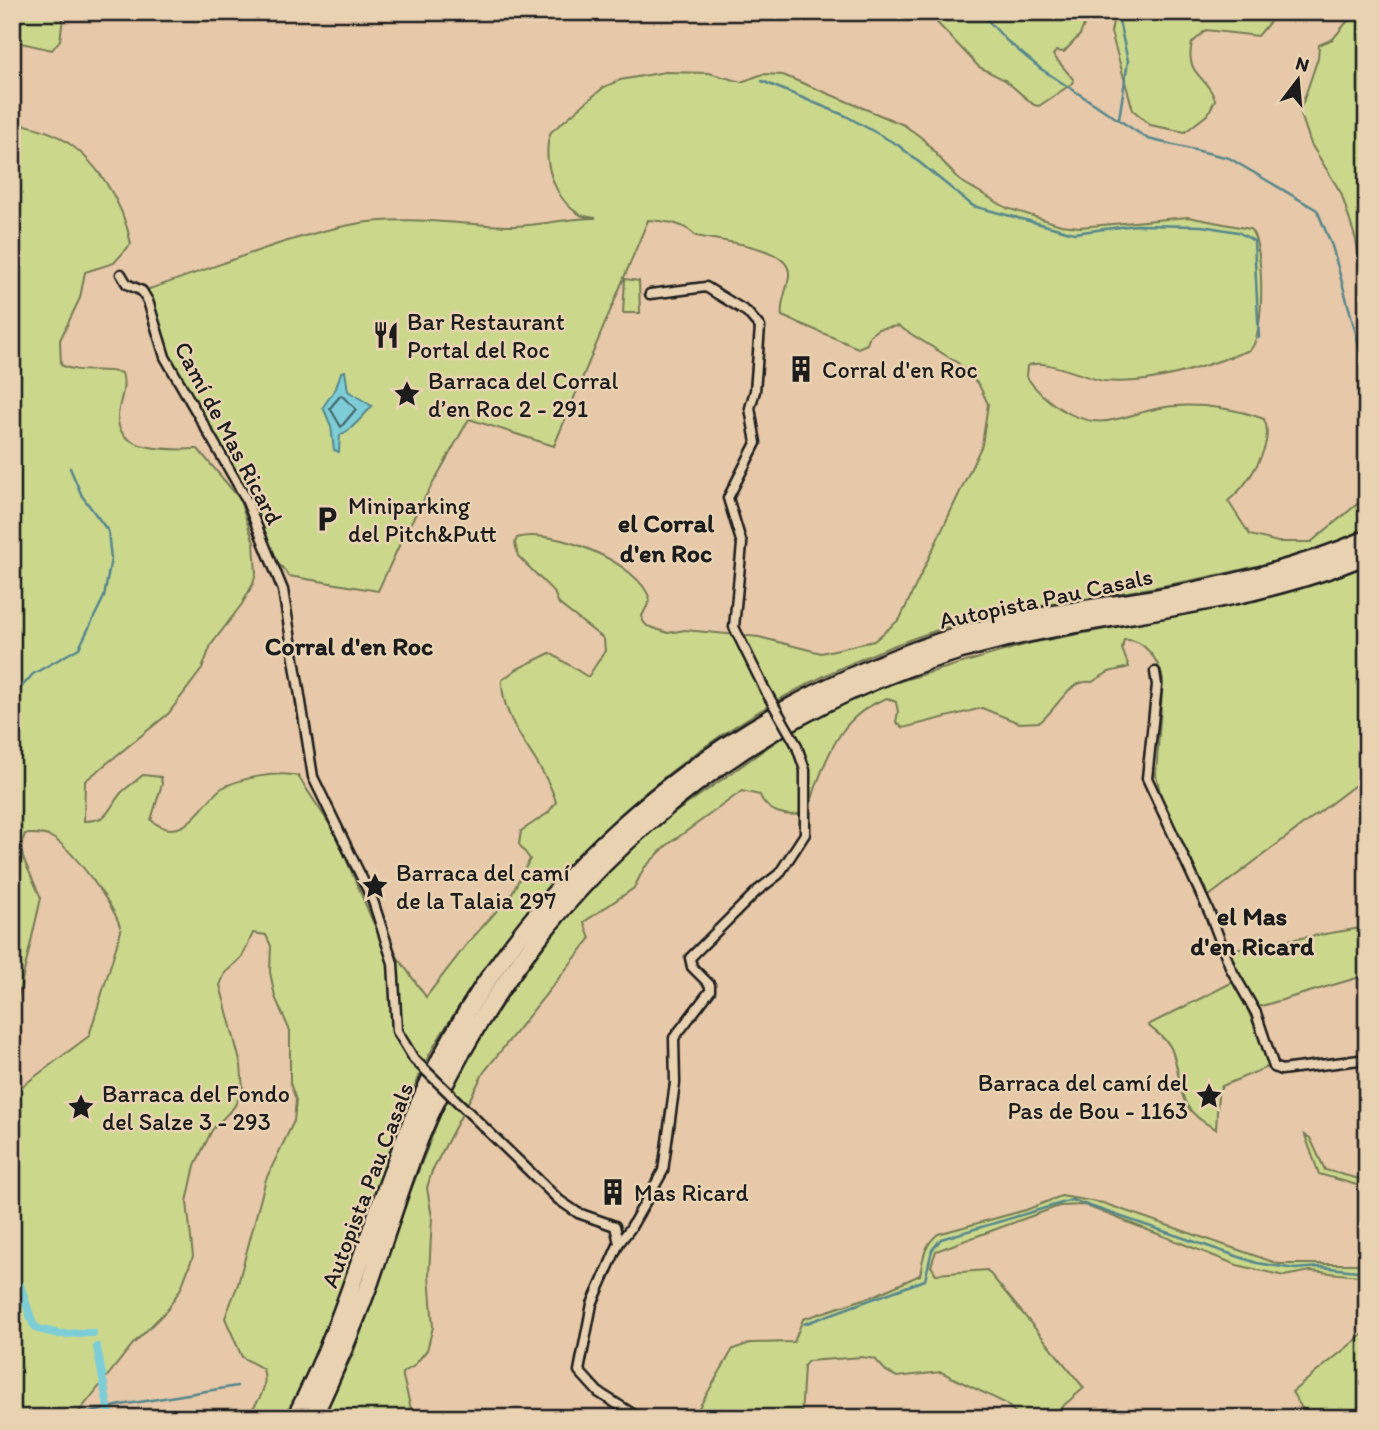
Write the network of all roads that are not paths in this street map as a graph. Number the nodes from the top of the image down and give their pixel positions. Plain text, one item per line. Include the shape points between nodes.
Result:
1 (121, 274) dead end
2 (650, 294) dead end
3 (1367, 540) edge
4 (1367, 555) edge
5 (1155, 672) dead end
6 (1367, 1059) edge
7 (619, 1243) junction
8 (295, 1418) edge
9 (313, 1418) edge
10 (639, 1418) edge

1 - 7 street, Camí de Mas Ricard, bridge via 127,284 142,291 165,357 245,497 283,590 313,777 373,901 393,963 397,1031 414,1059 559,1200 578,1213 615,1226
2 - 7 street, bridge via 706,287 747,312 760,327 750,408 756,443 728,498 742,544 734,627 796,744 805,770 805,834 779,874 690,958 710,991 674,1038 675,1083 663,1171
3 - 8 highway, Autopista Pau Casals via 1265,575 1010,623 920,649 809,695 737,737 671,784 602,844 541,910 499,963 463,1021 421,1100 337,1329
4 - 9 highway, Autopista Pau Casals via 1263,590 1014,637 920,663 804,714 679,795 577,891 519,961 471,1035 417,1145 350,1335
5 - 6 street via 1147,778 1231,969 1256,1013 1274,1067 1281,1070
7 - 10 street via 592,1304 579,1371 598,1392

